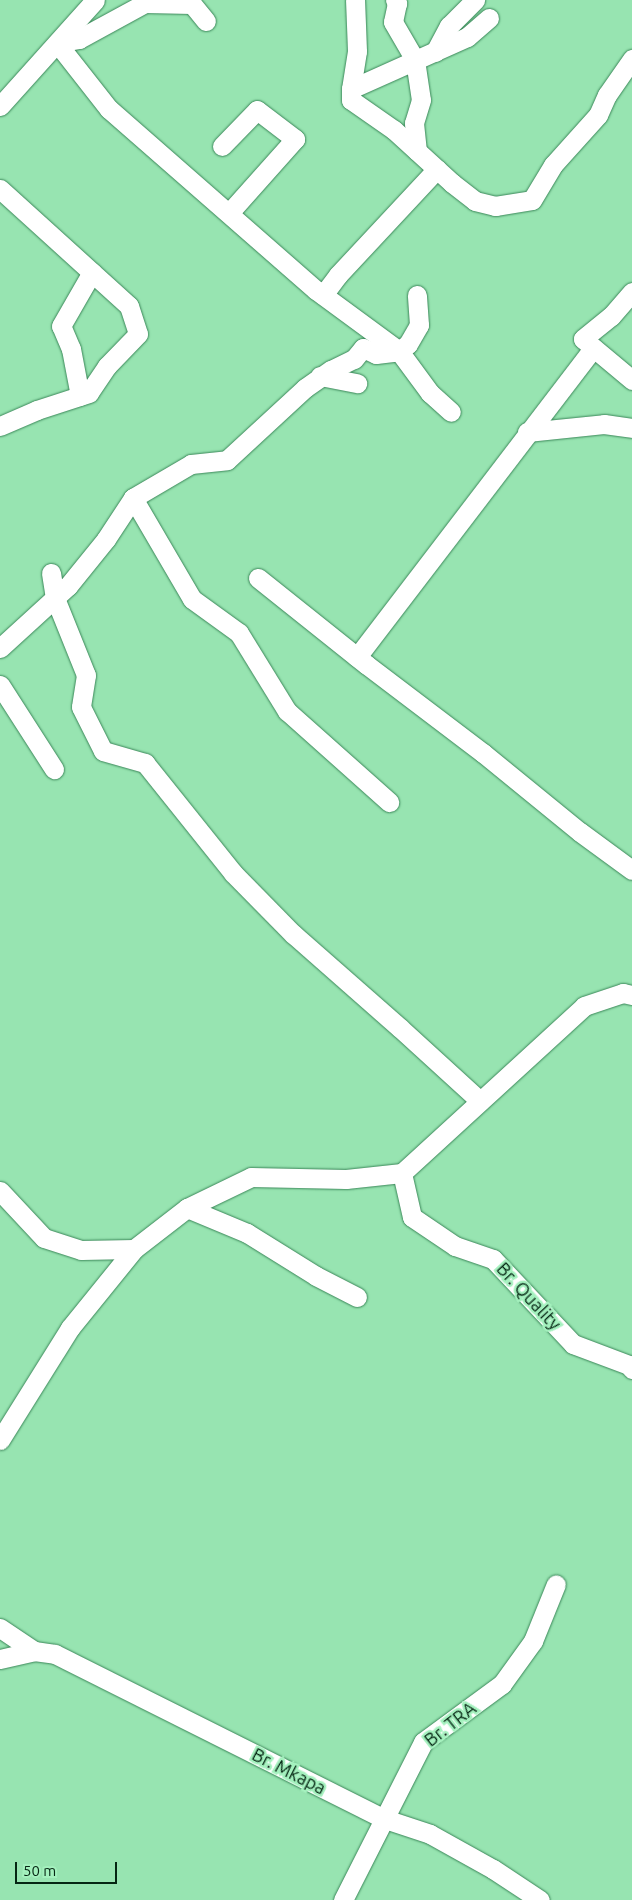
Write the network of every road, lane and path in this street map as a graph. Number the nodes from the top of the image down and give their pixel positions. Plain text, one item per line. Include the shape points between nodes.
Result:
1 (95, 0) edge
2 (355, 0) edge
3 (395, 0) edge
4 (475, 0) edge
5 (188, 2) edge
6 (489, 18) dead end
7 (206, 21) dead end
8 (57, 43) junction
9 (435, 52) junction
10 (632, 59) edge
11 (415, 60) junction
12 (351, 89) junction
13 (0, 106) edge
14 (222, 146) dead end
15 (417, 151) junction
16 (437, 169) junction
17 (0, 189) edge
18 (229, 213) junction
19 (92, 272) junction
20 (632, 292) edge
21 (323, 295) junction
22 (417, 295) dead end
23 (593, 348) junction
24 (399, 351) junction
25 (320, 376) junction
26 (632, 380) edge
27 (357, 383) dead end
28 (80, 396) junction
29 (452, 412) dead end
30 (1, 427) edge
31 (632, 428) edge
32 (527, 432) junction
33 (133, 498) junction
34 (51, 574) dead end
35 (258, 578) dead end
36 (55, 598) junction
37 (0, 648) edge
38 (357, 657) junction
39 (0, 685) edge
40 (54, 769) dead end
41 (389, 802) dead end
42 (632, 870) edge
43 (632, 995) edge
44 (480, 1102) junction
45 (402, 1173) junction
46 (0, 1191) edge
47 (187, 1208) junction
48 (134, 1249) junction
49 (357, 1297) dead end
50 (632, 1369) edge
51 (0, 1440) edge
52 (556, 1584) dead end
53 (0, 1628) edge
54 (34, 1651) junction
55 (0, 1659) edge
56 (384, 1819) junction
57 (343, 1900) edge
58 (540, 1900) edge

1 - 8 street
2 - 12 street via 357,51
3 - 11 street via 398,3 393,22
4 - 9 street via 449,26
5 - 7 street
5 - 8 street via 145,3 78,39
6 - 9 street via 467,37
8 - 13 street
8 - 18 street via 109,109
9 - 11 street
10 - 16 street via 607,95 598,115 553,165 532,200 495,206 475,201
11 - 12 street
11 - 15 street via 421,100 414,124
12 - 15 street via 351,100 394,130
14 - 18 street via 257,110 295,139
15 - 16 street
16 - 21 street
17 - 19 street
18 - 21 street
19 - 28 street via 61,326 71,348
19 - 28 street via 129,306 138,334 107,366 89,393
20 - 23 street via 611,316 583,339
21 - 24 street
22 - 24 street via 419,325 408,344
23 - 26 street
23 - 32 street
24 - 25 street via 376,354 363,348 354,359
24 - 29 street via 430,393
25 - 27 street
25 - 33 street via 227,460 191,464
28 - 30 street via 37,410
31 - 32 street via 604,424
32 - 38 street
33 - 36 street via 106,539
33 - 41 street via 192,599 239,633 287,710
34 - 36 street
35 - 38 street
36 - 37 street
36 - 44 street via 86,676 81,707 103,751 145,763 233,873 293,934
38 - 42 street
39 - 40 street
43 - 44 street via 623,993 584,1006
44 - 45 street
45 - 47 street via 346,1179 251,1177
45 - 50 street, Br. Quality via 412,1217 455,1246 494,1258 573,1344 629,1365
46 - 48 street via 44,1238 81,1250
47 - 48 street
47 - 49 street via 247,1233
48 - 51 street via 70,1328
52 - 56 street, Br. TRA via 533,1641 502,1684 423,1742
53 - 54 street
54 - 55 street
54 - 56 street, Br. Mkapa via 55,1654
56 - 57 street, Br. TRA
56 - 58 street, Br. Mkapa via 430,1834

